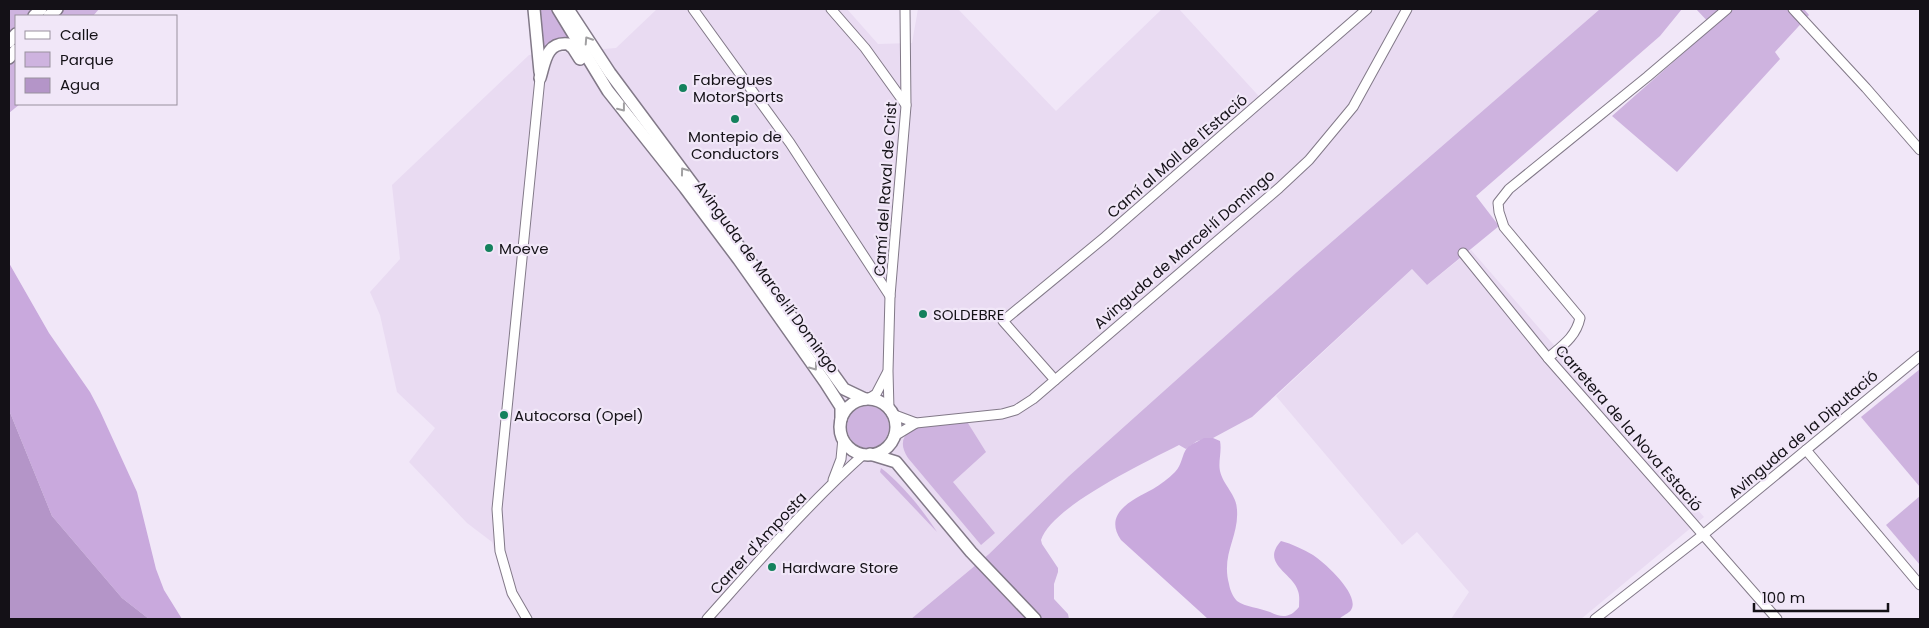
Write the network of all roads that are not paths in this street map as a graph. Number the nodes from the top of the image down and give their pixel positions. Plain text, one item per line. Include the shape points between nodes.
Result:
1 (534, 9) edge
2 (558, 9) edge
3 (568, 9) edge
4 (693, 9) edge
5 (832, 9) edge
6 (905, 9) edge
7 (1367, 9) edge
8 (1407, 9) edge
9 (1727, 9) edge
10 (1793, 9) edge
11 (540, 78) junction
12 (608, 90) junction
13 (906, 106) junction
14 (1920, 150) edge
15 (1463, 253) dead end
16 (890, 296) junction
17 (1920, 356) edge
18 (1548, 358) junction
19 (888, 370) junction
20 (1055, 380) junction
21 (866, 399) junction
22 (891, 412) junction
23 (841, 419) junction
24 (916, 423) junction
25 (842, 438) junction
26 (893, 438) junction
27 (1806, 450) junction
28 (867, 454) junction
29 (896, 462) junction
30 (830, 485) junction
31 (1704, 534) junction
32 (1920, 585) edge
33 (527, 619) edge
34 (707, 619) edge
35 (1035, 619) edge
36 (1595, 619) edge
37 (1777, 619) edge

1 - 11 main road
2 - 12 main road, Avinguda de Marcel·lí Domingo
21 -> 3 main road via 844,389 835,379 610,72
4 - 16 street via 790,143
5 - 13 street via 865,48
6 - 13 street, Camí del Raval de Crist
7 - 20 street, Camí al Moll de l'Estació via 1105,237 1002,321
8 - 20 street, Avinguda de Marcel·lí Domingo via 1353,107 1309,160
9 - 18 street via 1509,188 1498,202 1504,227 1580,318 1573,336
10 - 14 street
11 - 12 main road via 549,50 554,45 568,44
11 - 33 street via 497,509 500,551 512,593
12 -> 23 main road, Avinguda de Marcel·lí Domingo via 739,260 841,407
13 - 16 street, Camí del Raval de Crist
15 - 18 street, Carretera de la Nova Estació
16 - 19 street, Camí del Raval de Crist
17 - 27 street, Avinguda de la Diputació
18 - 31 street, Carretera de la Nova Estació
19 - 21 street via 876,394
19 - 22 street, Camí del Raval de Crist
20 - 24 street, Avinguda de Marcel·lí Domingo via 1016,410
21 - 22 main road via 880,402
21 - 23 main road via 852,404
22 - 24 street
22 - 26 main road via 895,421
23 - 25 main road
24 - 26 street
25 - 28 main road via 851,449
25 - 30 street via 841,459
26 - 28 main road via 879,452
26 - 29 main road
27 - 31 street, Avinguda de la Diputació
27 - 32 street
28 - 29 main road
28 - 30 street, Carrer d'Amposta
29 - 35 main road via 971,552
30 - 34 street, Carrer d'Amposta
31 - 36 street, Avinguda de la Diputació
31 - 37 street, Carretera de la Nova Estació

